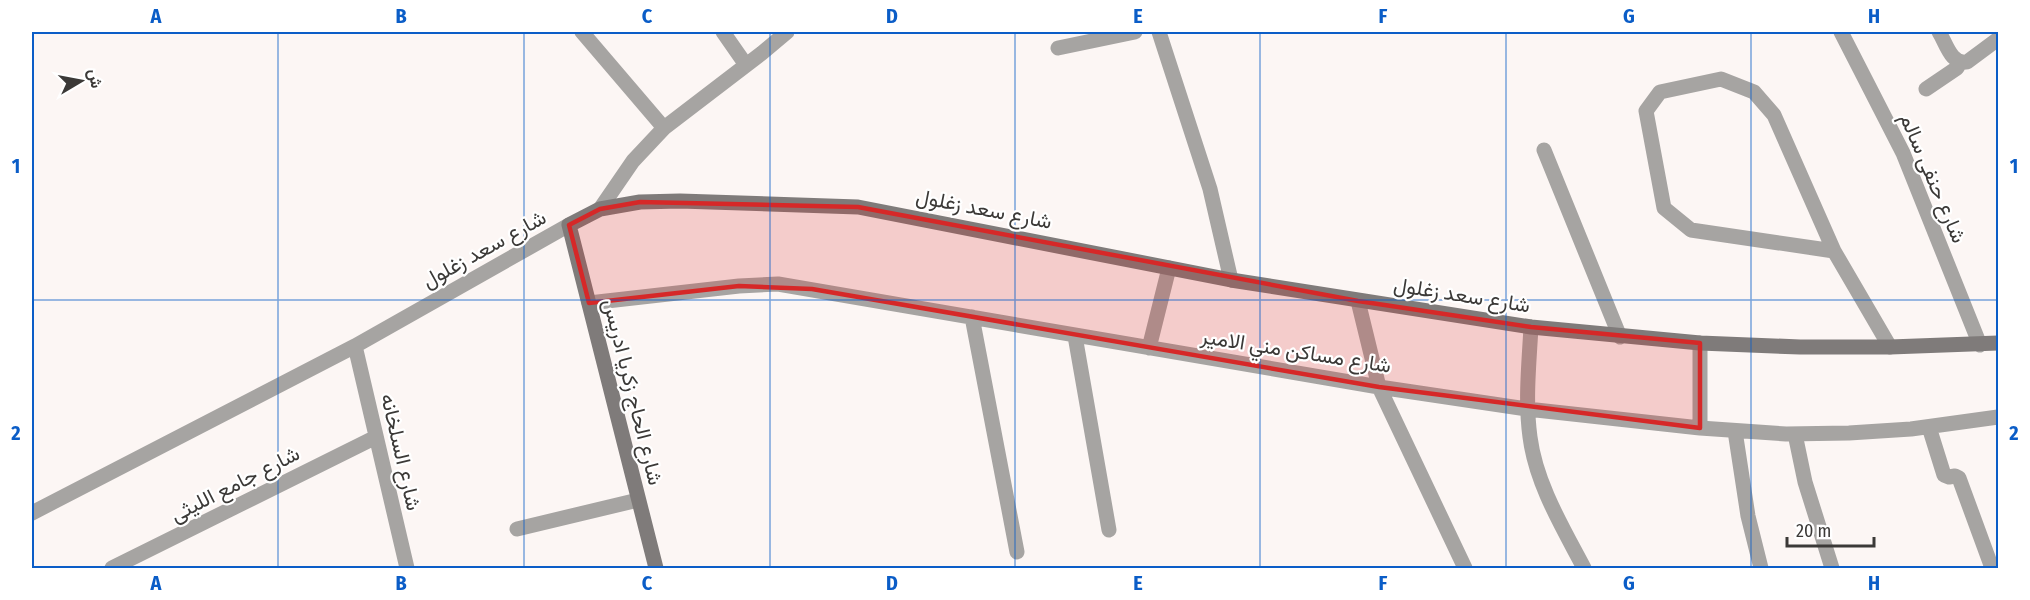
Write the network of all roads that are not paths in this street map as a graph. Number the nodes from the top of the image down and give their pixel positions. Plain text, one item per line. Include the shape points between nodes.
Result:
1 (582, 32) edge
2 (723, 32) edge
3 (787, 32) edge
4 (1135, 32) edge
5 (1159, 32) edge
6 (1841, 32) edge
7 (1939, 32) edge
8 (1998, 39) edge
9 (1058, 48) dead end
10 (1960, 63) junction
11 (746, 64) junction
12 (1926, 88) dead end
13 (664, 128) junction
14 (1544, 150) dead end
15 (600, 209) junction
16 (569, 225) junction
17 (1834, 251) junction
18 (1169, 268) junction
19 (1231, 280) junction
20 (1358, 301) junction
21 (589, 303) junction
22 (972, 317) junction
23 (1531, 327) junction
24 (1075, 336) junction
25 (1620, 337) junction
26 (1700, 343) junction
27 (1998, 343) edge
28 (1980, 345) junction
29 (355, 346) junction
30 (1890, 347) junction
31 (1149, 348) junction
32 (1378, 387) junction
33 (1527, 409) junction
34 (1998, 417) edge
35 (1929, 427) junction
36 (1700, 428) junction
37 (1735, 431) junction
38 (1795, 434) junction
39 (376, 437) junction
40 (638, 500) junction
41 (32, 513) edge
42 (517, 529) dead end
43 (1109, 530) dead end
44 (1017, 552) dead end
45 (112, 568) edge
46 (407, 568) edge
47 (656, 568) edge
48 (1465, 568) edge
49 (1584, 568) edge
50 (1761, 568) edge
51 (1832, 568) edge
52 (1992, 568) edge

1 - 13 street
2 - 11 street
3 - 11 street
4 - 9 street
5 - 19 street via 1210,189
6 - 28 street, شارع حنفى سالم via 1903,153
7 - 10 street
8 - 10 street
10 - 12 street
11 - 13 street
13 - 15 street via 633,161
14 - 25 street
15 - 16 street, شارع سعد زغلول
15 - 18 street, شارع سعد زغلول via 680,201 858,207
16 - 21 street, شارع الحاج زكريا ادريس
16 - 29 street, شارع سعد زغلول
17 - 17 street via 1774,115 1754,92 1721,79 1660,92 1646,111 1664,208 1691,230
17 - 30 street
18 - 19 street, شارع سعد زغلول
18 - 31 street
19 - 20 street, شارع سعد زغلول
20 - 23 street, شارع سعد زغلول
20 - 32 street
21 - 22 street, شارع مساكن مني الامير via 777,284
21 - 40 street, شارع الحاج زكريا ادريس
22 - 24 street, شارع مساكن مني الامير
22 - 44 street
23 - 25 street, شارع سعد زغلول
23 - 33 street
24 - 31 street, شارع مساكن مني الامير
24 - 43 street
25 - 26 street, شارع سعد زغلول
26 - 30 street, شارع سعد زغلول
26 - 36 street
27 - 28 street, شارع سعد زغلول
28 - 30 street, شارع سعد زغلول
29 - 39 street, شارع السلخانه
29 - 41 street, شارع سعد زغلول
31 - 32 street, شارع مساكن مني الامير
32 - 33 street, شارع مساكن مني الامير
32 - 48 street
33 - 36 street, شارع مساكن مني الامير
33 - 49 street via 1538,470
34 - 35 street, شارع مساكن مني الامير
35 - 38 street, شارع مساكن مني الامير
35 - 52 street via 1944,475 1960,480
36 - 37 street, شارع مساكن مني الامير
37 - 38 street, شارع مساكن مني الامير
37 - 50 street via 1748,516
38 - 51 street via 1805,482
39 - 45 street, شارع جامع الليثى
39 - 46 street, شارع السلخانه
40 - 42 street
40 - 47 street, شارع الحاج زكريا ادريس

